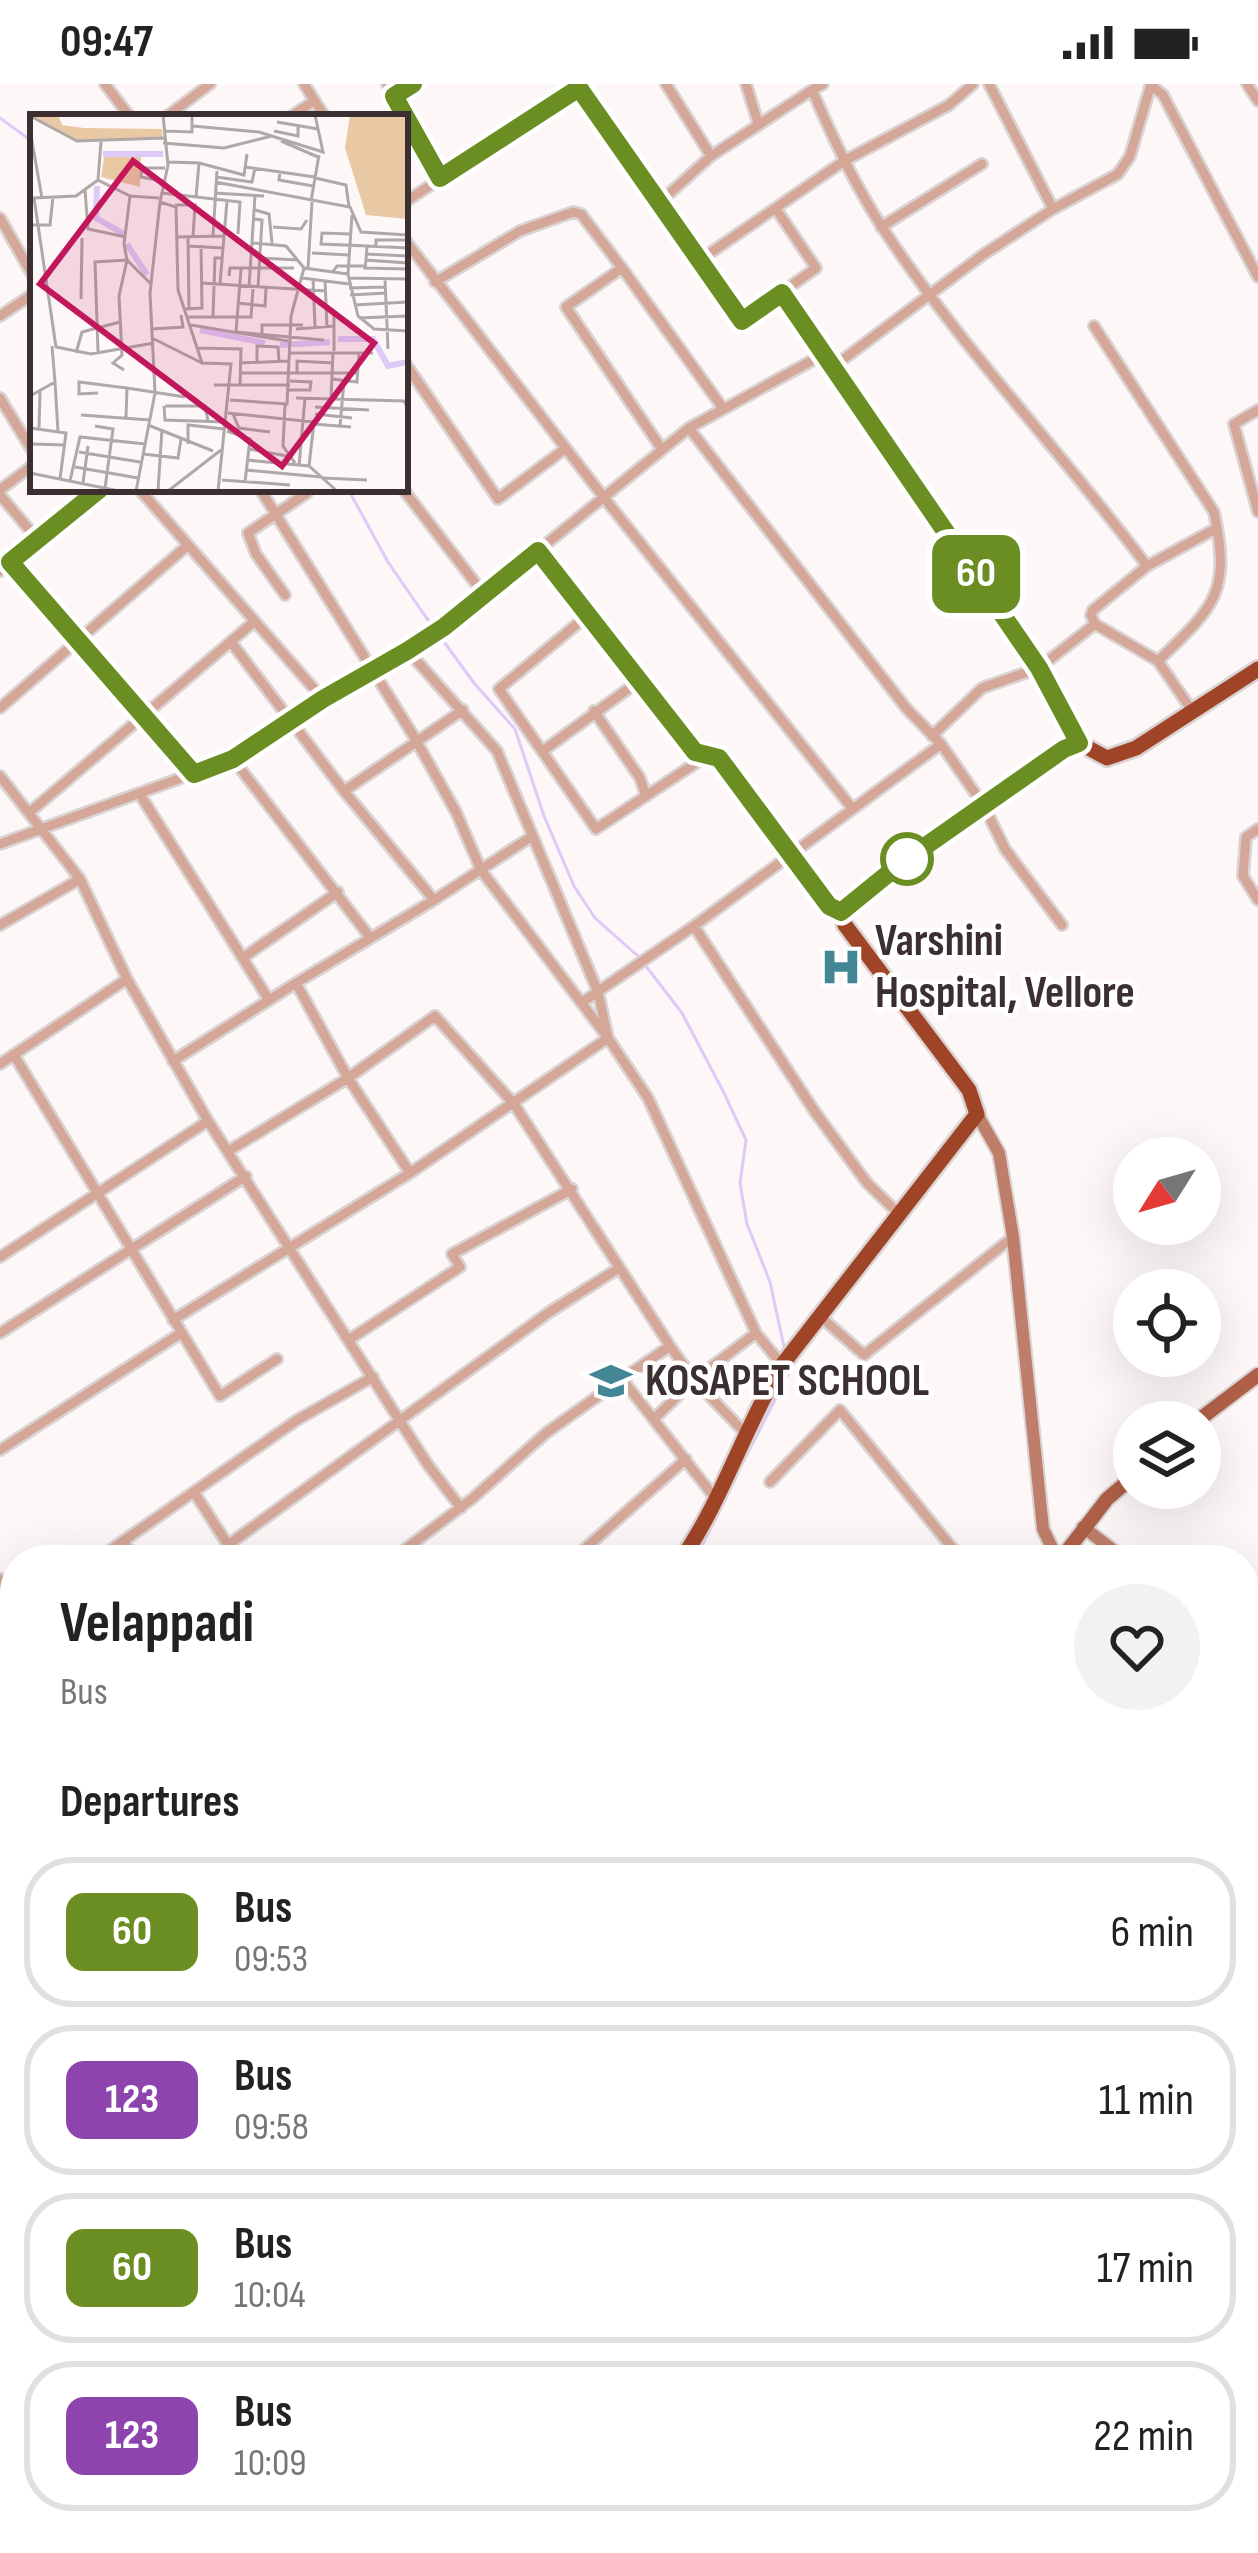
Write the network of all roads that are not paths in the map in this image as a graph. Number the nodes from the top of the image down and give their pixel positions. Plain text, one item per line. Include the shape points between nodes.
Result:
1 (105, 84) edge
2 (210, 84) edge
3 (304, 84) edge
4 (387, 84) edge
5 (413, 84) edge
6 (666, 84) edge
7 (746, 84) edge
8 (823, 84) edge
9 (973, 84) edge
10 (989, 84) edge
11 (1151, 84) edge
12 (1247, 84) edge
13 (577, 86) edge
14 (812, 90) junction
15 (394, 96) junction
16 (314, 100) junction
17 (1258, 101) edge
18 (128, 114) edge
19 (170, 114) edge
20 (294, 114) edge
21 (323, 114) edge
22 (404, 114) edge
23 (408, 121) edge
24 (758, 123) junction
25 (711, 156) junction
26 (844, 161) junction
27 (982, 164) dead end
28 (440, 178) junction
29 (408, 200) edge
30 (659, 203) junction
31 (776, 208) junction
32 (1053, 209) junction
33 (0, 219) edge
34 (881, 227) junction
35 (408, 244) edge
36 (700, 260) junction
37 (622, 268) junction
38 (30, 271) edge
39 (1258, 277) edge
40 (435, 282) junction
41 (782, 293) junction
42 (928, 293) junction
43 (30, 296) edge
44 (0, 316) edge
45 (1094, 326) dead end
46 (824, 354) junction
47 (408, 367) edge
48 (833, 367) junction
49 (0, 398) edge
50 (722, 407) junction
51 (1258, 410) edge
52 (689, 428) junction
53 (30, 447) edge
54 (566, 448) junction
55 (661, 448) junction
56 (30, 468) edge
57 (96, 492) edge
58 (142, 492) edge
59 (262, 492) edge
60 (405, 492) edge
61 (0, 493) edge
62 (307, 493) dead end
63 (604, 499) junction
64 (1258, 512) edge
65 (276, 514) junction
66 (1217, 528) junction
67 (38, 540) junction
68 (188, 545) junction
69 (538, 551) junction
70 (10, 562) junction
71 (1147, 566) junction
72 (0, 571) edge
73 (482, 593) junction
74 (285, 595) dead end
75 (588, 615) junction
76 (255, 621) junction
77 (1095, 624) junction
78 (78, 641) junction
79 (231, 642) junction
80 (407, 651) junction
81 (1158, 661) junction
82 (1039, 668) junction
83 (372, 671) junction
84 (1252, 677) edge
85 (639, 681) junction
86 (323, 699) junction
87 (0, 708) edge
88 (463, 710) junction
89 (1195, 710) junction
90 (594, 711) junction
91 (146, 715) junction
92 (292, 720) junction
93 (937, 740) junction
94 (416, 742) junction
95 (1079, 743) junction
96 (544, 750) junction
97 (708, 755) junction
98 (233, 759) junction
99 (194, 774) junction
100 (0, 776) edge
101 (344, 791) junction
102 (139, 793) junction
103 (646, 796) junction
104 (984, 806) junction
105 (852, 808) junction
106 (30, 812) junction
107 (39, 827) junction
108 (1258, 830) edge
109 (531, 837) junction
110 (0, 844) edge
111 (790, 856) junction
112 (481, 870) junction
113 (80, 879) junction
114 (338, 892) junction
115 (434, 900) junction
116 (1258, 900) edge
117 (841, 912) junction
118 (0, 925) edge
119 (1062, 925) dead end
120 (694, 926) junction
121 (369, 936) junction
122 (244, 957) junction
123 (127, 979) junction
124 (296, 982) junction
125 (598, 992) junction
126 (269, 1000) junction
127 (584, 1001) junction
128 (608, 1038) junction
129 (14, 1055) junction
130 (173, 1061) junction
131 (0, 1064) edge
132 (348, 1078) junction
133 (514, 1104) junction
134 (977, 1114) junction
135 (208, 1121) junction
136 (230, 1150) junction
137 (410, 1173) junction
138 (246, 1176) junction
139 (572, 1189) junction
140 (96, 1194) junction
141 (900, 1214) junction
142 (1013, 1238) junction
143 (291, 1247) junction
144 (131, 1249) junction
145 (2, 1251) edge
146 (619, 1268) junction
147 (821, 1317) junction
148 (173, 1320) junction
149 (181, 1333) junction
150 (756, 1333) junction
151 (0, 1334) edge
152 (350, 1340) junction
153 (670, 1346) junction
154 (277, 1359) dead end
155 (782, 1365) junction
156 (1258, 1375) edge
157 (373, 1377) junction
158 (622, 1379) junction
159 (694, 1380) junction
160 (1221, 1403) edge
161 (654, 1419) junction
162 (401, 1423) junction
163 (747, 1435) junction
164 (0, 1450) edge
165 (686, 1459) junction
166 (770, 1482) dead end
167 (194, 1492) junction
168 (1113, 1497) edge
169 (717, 1501) junction
170 (461, 1508) junction
171 (1083, 1527) junction
172 (123, 1541) junction
173 (117, 1545) edge
174 (126, 1545) edge
175 (412, 1545) edge
176 (589, 1545) edge
177 (690, 1545) edge
178 (950, 1545) edge
179 (1051, 1545) edge
180 (1070, 1545) edge
181 (1106, 1545) edge

1 - 18 street
2 - 19 street
3 - 16 street
4 - 15 street
5 - 15 street
6 - 25 street
7 - 24 street
8 - 14 street
9 - 26 street
10 - 32 street
11 - 32 street via 1118,174
11 - 39 street
12 - 17 street
13 - 28 street
13 - 30 street
14 - 24 street
14 - 26 street
15 - 22 street
16 - 20 street
16 - 21 street
23 - 28 street
24 - 25 street
25 - 30 street
26 - 31 street
26 - 34 street
27 - 34 street
28 - 29 street
30 - 36 street
31 - 36 street
31 - 41 street via 816,268
32 - 42 street
33 - 38 street
34 - 42 street
35 - 40 street
36 - 41 street via 742,321
37 - 40 street via 573,212 520,231
37 - 50 street
37 - 55 street via 566,308
40 - 54 street
41 - 46 street
42 - 48 street
42 - 71 street
43 - 44 street
45 - 66 street
46 - 48 street
46 - 50 street
47 - 54 street via 498,499
48 - 82 street
49 - 53 street
50 - 52 street
51 - 64 street via 1234,424
52 - 55 street
52 - 93 street
54 - 63 street
55 - 63 street
56 - 61 street
57 - 67 street
58 - 68 street
59 - 65 street
60 - 73 street
61 - 67 street
62 - 65 street
63 - 69 street
63 - 105 street
65 - 74 street via 248,532
65 - 83 street
66 - 71 street
66 - 81 street via 1220,586
67 - 70 street
68 - 76 street
68 - 78 street
69 - 73 street
69 - 75 street
70 - 72 street
70 - 78 street
71 - 77 street via 1093,610
73 - 80 street
75 - 85 street
75 - 96 street via 499,689
76 - 79 street
76 - 86 street
77 - 81 street
77 - 82 street
78 - 87 street
78 - 91 street
79 - 91 street
79 - 92 street
80 - 83 street
80 - 88 street
81 - 89 street
82 - 93 street via 982,688
82 - 95 street
83 - 86 street
83 - 94 street
84 - 89 highway
85 - 90 street
85 - 97 street via 695,752
86 - 92 street
88 - 94 street
88 - 109 street via 497,752
89 - 95 highway via 1107,758
90 - 96 street
90 - 103 street
91 - 99 street
91 - 106 street
92 - 98 street
92 - 101 street
93 - 104 street
93 - 105 street
94 - 101 street
94 - 112 street
95 - 104 highway
96 - 103 street via 596,829
97 - 103 street
97 - 111 street via 719,758
98 - 99 street
98 - 114 street
99 - 102 street
100 - 106 street
101 - 115 street
102 - 107 street
102 - 122 street
104 - 117 highway
104 - 119 street via 1005,849
105 - 111 street
106 - 107 street
107 - 110 street
107 - 113 street
108 - 116 street via 1246,837 1243,876
109 - 112 street
109 - 125 street
111 - 117 street
111 - 120 street
112 - 115 street
112 - 127 street
113 - 118 street
113 - 123 street
114 - 121 street
114 - 122 street
115 - 121 street
117 - 134 highway via 969,1090
120 - 125 street
120 - 141 street via 815,1112 867,1184
121 - 124 street
122 - 126 street
123 - 129 street
123 - 130 street
124 - 126 street
124 - 132 street
125 - 127 street
125 - 128 street
126 - 130 street
127 - 128 street
128 - 133 street
128 - 150 street via 648,1098
129 - 131 street
129 - 140 street
130 - 135 street
132 - 133 street via 435,1016
132 - 136 street
132 - 137 street
133 - 137 street
133 - 139 street
134 - 141 highway
134 - 142 main road via 999,1153
135 - 136 street
135 - 140 street
136 - 138 street
137 - 143 street
138 - 143 street
138 - 144 street
139 - 146 street
139 - 152 street via 452,1254 460,1267
140 - 144 street
140 - 145 street
141 - 147 highway
142 - 147 street via 864,1355
142 - 179 main road via 1042,1529
143 - 148 street
143 - 152 street
144 - 148 street
144 - 151 street
146 - 153 street
146 - 162 street
147 - 155 highway
148 - 149 street
149 - 154 street via 220,1396
149 - 164 street
150 - 155 street
150 - 159 street
152 - 157 street
153 - 158 street
153 - 159 street
155 - 163 highway
156 - 160 main road
157 - 162 street
157 - 167 street
158 - 161 street
158 - 170 street via 546,1432
159 - 161 street
159 - 163 street
161 - 165 street
162 - 167 street via 228,1545
162 - 170 street
163 - 169 highway
165 - 169 street
165 - 176 street
166 - 178 street via 840,1410
167 - 172 street
168 - 171 main road
169 - 177 highway
170 - 175 street
171 - 180 main road
171 - 181 main road
172 - 173 street
172 - 174 street

